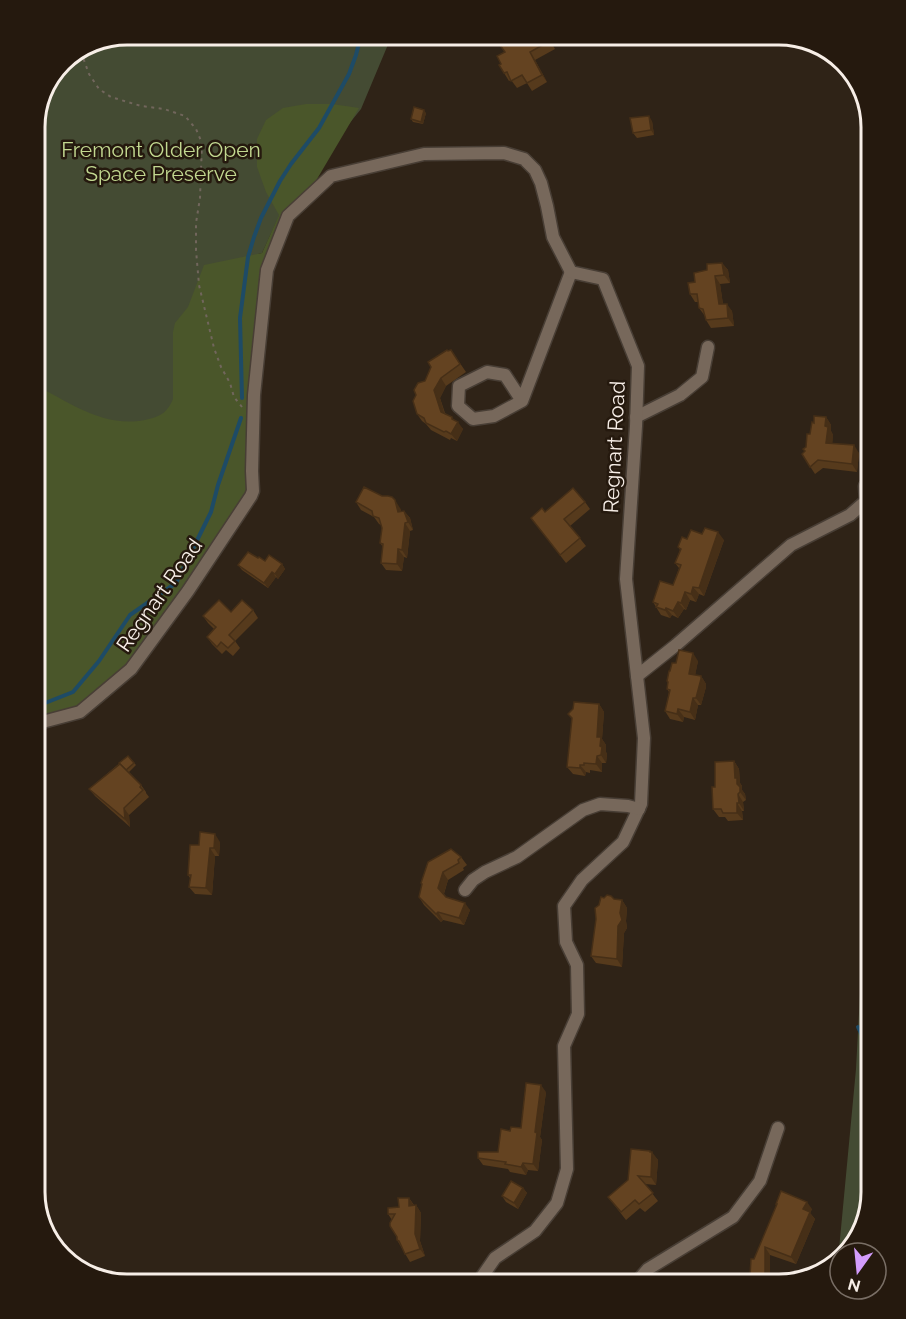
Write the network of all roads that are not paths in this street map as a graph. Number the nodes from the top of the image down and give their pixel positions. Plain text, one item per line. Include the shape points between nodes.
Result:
1 (571, 272) junction
2 (708, 347) dead end
3 (522, 401) junction
4 (636, 417) junction
5 (861, 506) edge
6 (637, 676) junction
7 (45, 721) edge
8 (639, 809) junction
9 (465, 890) dead end
10 (778, 1128) dead end
11 (484, 1274) edge
12 (643, 1274) edge

1 - 3 street
1 - 4 street, Regnart Road via 603,279 638,366
1 - 7 street, Regnart Road via 553,237 541,183 524,159 504,153 424,154 331,176 288,216 267,270 254,395 251,496 131,669 80,712
2 - 4 street via 702,376 680,395
3 - 3 street via 494,416 473,419 458,406 459,386 487,372 505,375
4 - 6 street, Regnart Road via 626,579
5 - 6 street via 791,545
6 - 8 street, Regnart Road via 644,738
8 - 9 street via 600,804 583,810 517,857 473,880
8 - 11 street, Regnart Road via 622,842 582,880 564,906 566,942 577,965 578,1014 564,1046 567,1169 557,1203 535,1231 495,1258
10 - 12 street via 759,1181 733,1217

